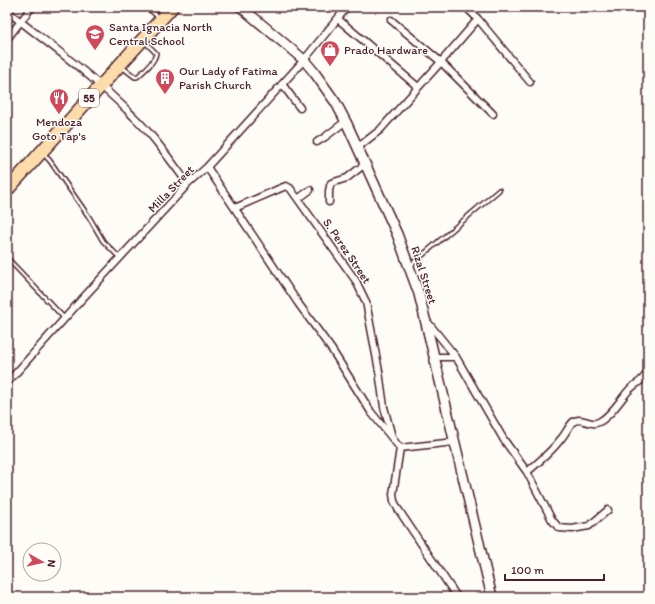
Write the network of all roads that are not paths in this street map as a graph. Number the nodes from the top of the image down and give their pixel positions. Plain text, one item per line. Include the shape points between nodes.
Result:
1 (32, 7) edge
2 (146, 7) edge
3 (172, 7) edge
4 (241, 7) edge
5 (347, 7) edge
6 (466, 7) edge
7 (7, 11) edge
8 (161, 19) junction
9 (338, 19) junction
10 (478, 19) junction
11 (390, 20) dead end
12 (20, 22) junction
13 (7, 39) edge
14 (143, 40) junction
15 (304, 60) junction
16 (441, 62) junction
17 (120, 65) junction
18 (530, 82) dead end
19 (282, 84) junction
20 (101, 85) junction
21 (418, 87) junction
22 (300, 108) dead end
23 (493, 114) dead end
24 (346, 121) junction
25 (317, 142) dead end
26 (357, 148) junction
27 (42, 152) junction
28 (365, 164) junction
29 (207, 167) junction
30 (188, 184) junction
31 (7, 190) edge
32 (310, 190) dead end
33 (499, 190) dead end
34 (298, 199) junction
35 (329, 202) dead end
36 (235, 208) junction
37 (120, 258) junction
38 (10, 261) dead end
39 (409, 267) junction
40 (64, 319) junction
41 (425, 319) junction
42 (434, 357) junction
43 (456, 357) junction
44 (648, 371) edge
45 (7, 383) edge
46 (392, 439) junction
47 (455, 442) junction
48 (400, 448) junction
49 (527, 472) junction
50 (608, 510) dead end
51 (457, 597) edge
52 (492, 597) edge

1 - 12 street
2 - 8 lane
3 - 8 highway, 55
4 - 15 street, Rizal Street
5 - 9 street, Milla Street
6 - 10 street
7 - 12 street
8 - 14 highway, 55
9 - 15 street, Milla Street
9 - 21 street
10 - 16 street
10 - 18 street
11 - 16 street
12 - 13 street
12 - 20 street
14 - 17 highway, 55
14 - 17 lane via 155,51 156,56 142,73 135,77
15 - 19 street, Milla Street
15 - 24 street, Rizal Street
16 - 21 street
16 - 23 street
17 - 20 highway, 55
19 - 22 street
19 - 29 street, Milla Street
20 - 27 highway, 55
20 - 30 street via 134,116
21 - 26 street via 380,130
24 - 25 street
24 - 26 street, Rizal Street
26 - 28 street, Rizal Street
27 - 31 highway, 55
27 - 37 lane via 89,217 103,241
28 - 35 street via 347,178 331,184
28 - 39 street, Rizal Street
29 - 30 street, Milla Street
29 - 36 street
30 - 37 street, Milla Street
32 - 34 street
33 - 39 lane
34 - 36 street, S. Perez Street via 286,186
34 - 46 street, S. Perez Street via 356,281 366,302
36 - 46 street via 332,350 370,412
37 - 40 street, Milla Street
38 - 40 lane
39 - 41 street, Rizal Street
40 - 45 street, Milla Street
41 - 42 street, Rizal Street
41 - 43 street
42 - 43 street
42 - 47 street, Rizal Street
43 - 49 street via 504,440
44 - 49 street via 645,378 600,421 573,422 561,440
46 - 48 street
47 - 48 street
47 - 52 street, Rizal Street
48 - 51 street via 394,501
49 - 50 street via 552,520 559,528 589,526

